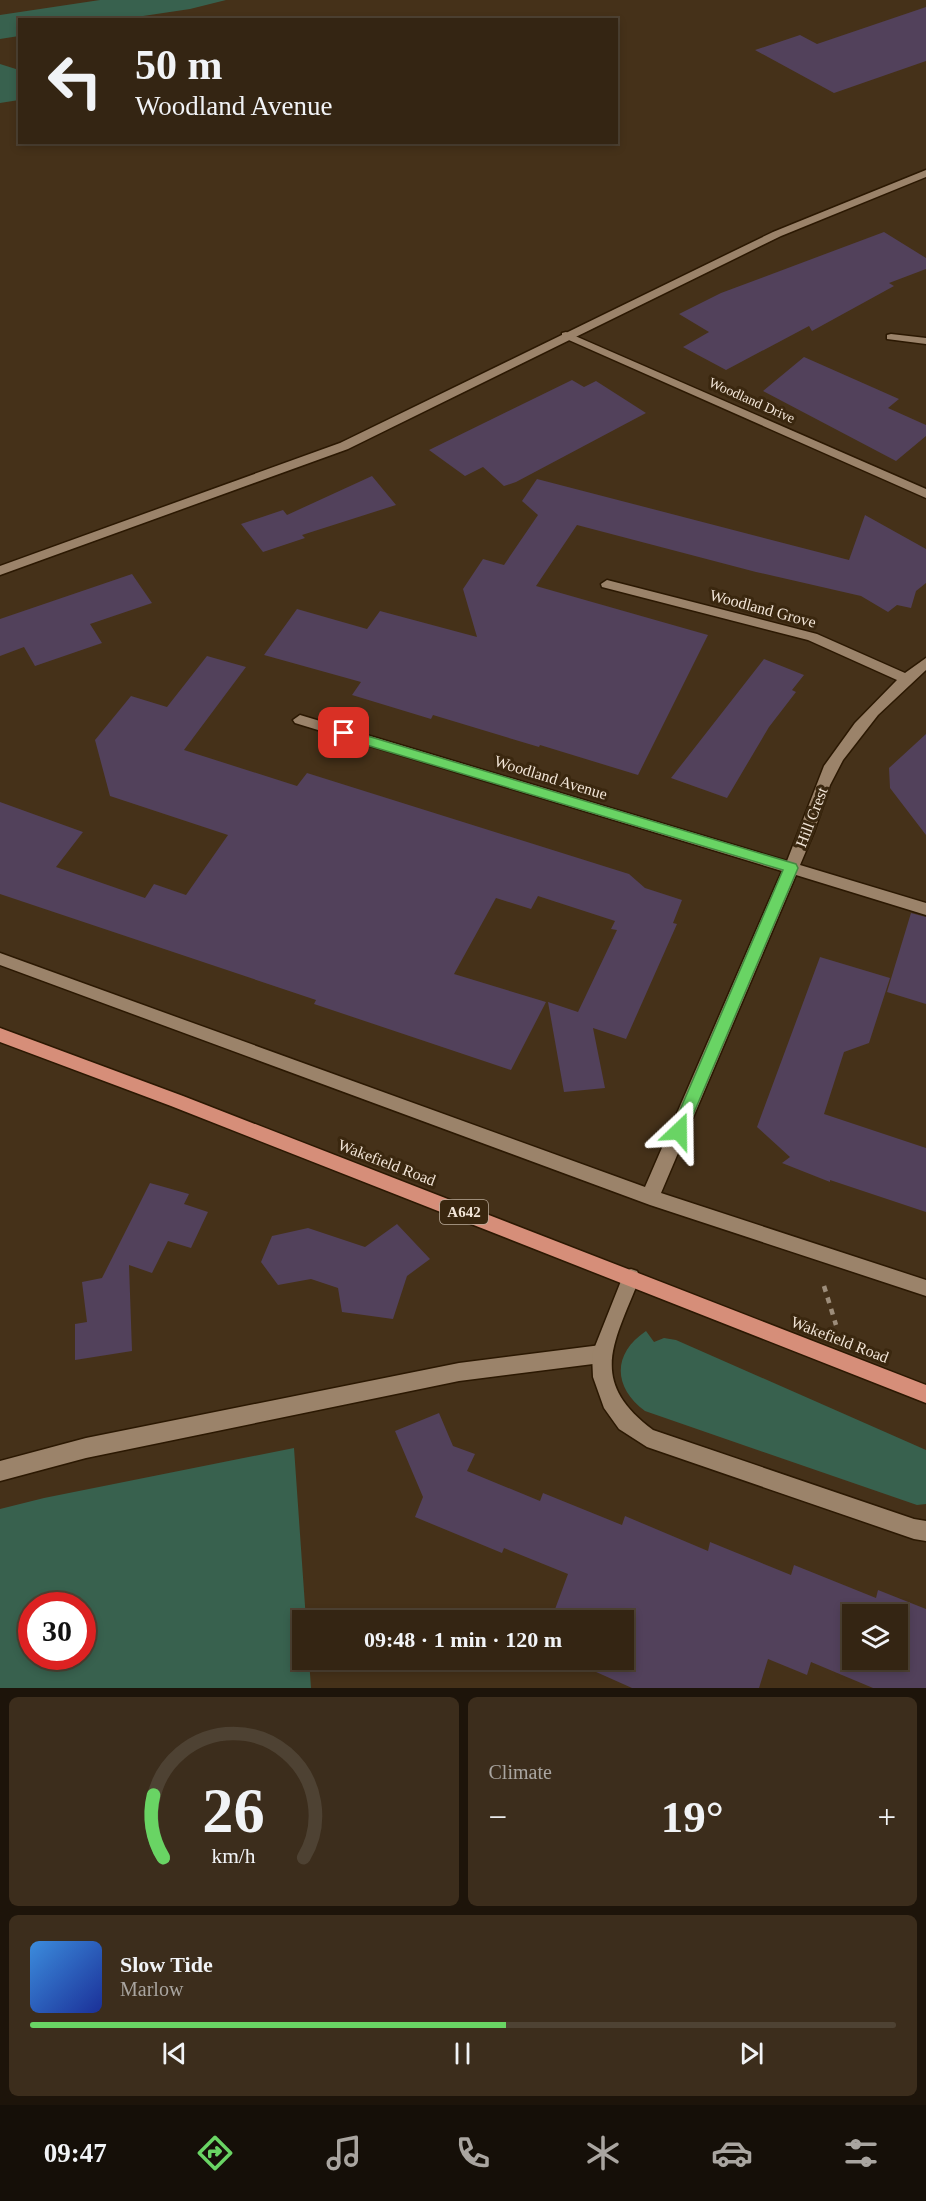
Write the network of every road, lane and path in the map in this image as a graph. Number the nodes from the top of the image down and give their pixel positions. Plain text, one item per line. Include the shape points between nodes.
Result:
1 (926, 173) edge
2 (566, 335) junction
3 (891, 337) dead end
4 (926, 341) edge
5 (926, 494) edge
6 (0, 571) edge
7 (607, 584) dead end
8 (926, 663) edge
9 (905, 678) junction
10 (300, 720) dead end
11 (791, 868) junction
12 (926, 909) edge
13 (0, 959) edge
14 (0, 1035) edge
15 (651, 1197) junction
16 (813, 1249) junction
17 (631, 1277) junction
18 (926, 1288) edge
19 (601, 1354) junction
20 (847, 1363) junction
21 (926, 1394) edge
22 (0, 1471) edge
23 (926, 1531) edge

1 - 2 street via 777,234
2 - 5 street, Woodland Drive
2 - 6 street via 344,446
3 - 4 street
7 - 9 street, Woodland Grove via 812,637
8 - 9 street, Hill Crest
9 - 11 street, Hill Crest via 828,771
10 - 11 street, Woodland Avenue
11 - 12 street, Woodland Avenue
11 - 15 street, Hill Crest
13 - 15 street
14 - 17 main road, Wakefield Road / A642
15 - 16 street
16 - 18 street
16 - 20 path
17 - 19 street
17 - 20 main road, Wakefield Road / A642
19 - 22 street via 459,1372 86,1448
19 - 23 street via 611,1401 626,1422 647,1438
20 - 21 main road, Wakefield Road / A642

